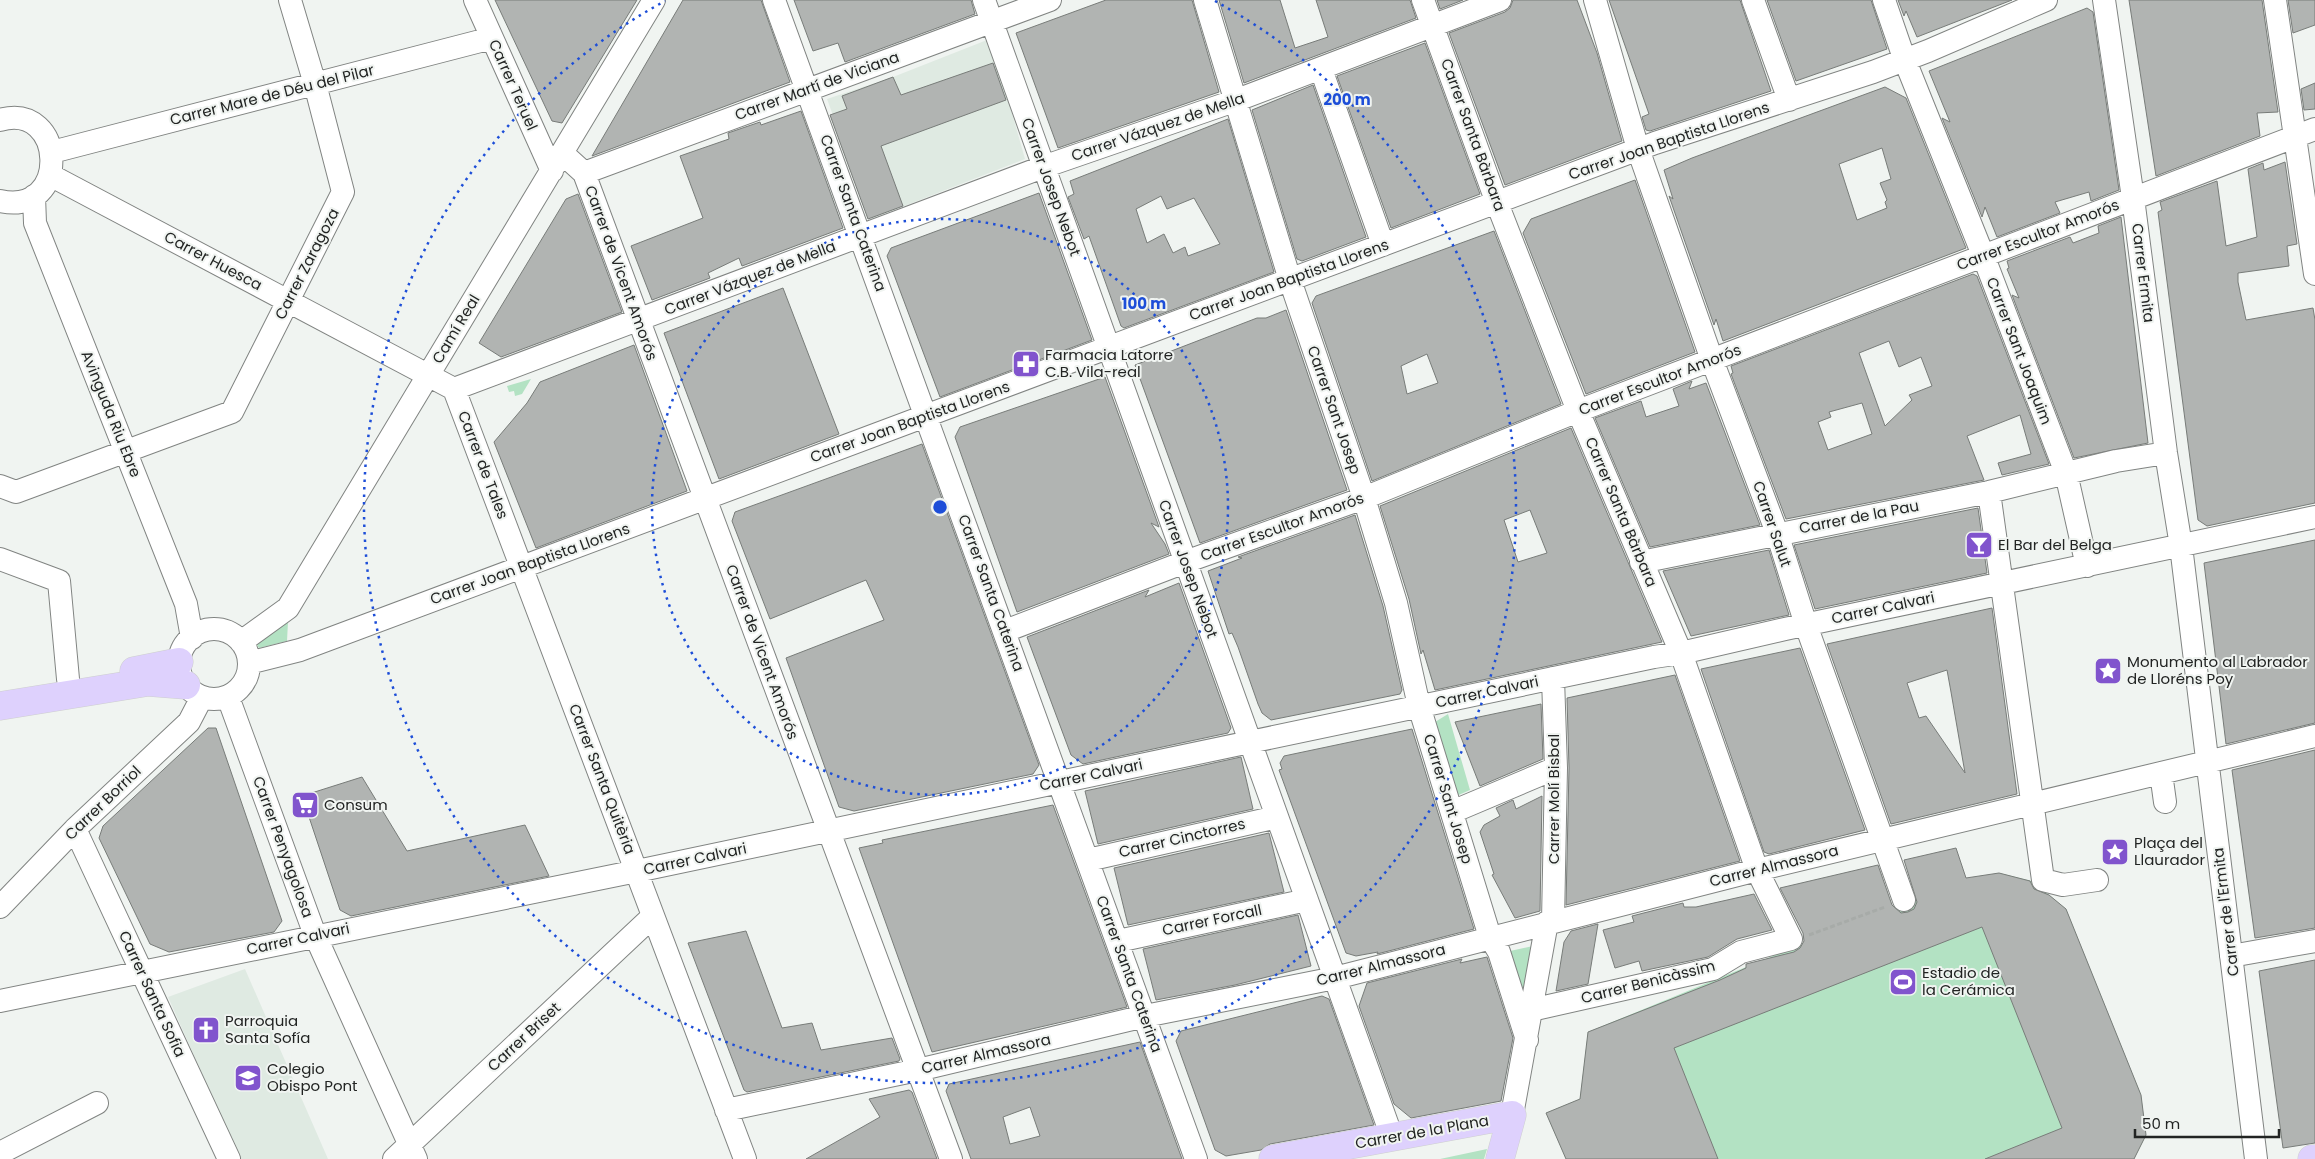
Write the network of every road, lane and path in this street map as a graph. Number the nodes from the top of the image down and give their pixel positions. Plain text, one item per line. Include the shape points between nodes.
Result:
1 (290, 0) edge
2 (475, 0) edge
3 (654, 0) edge
4 (774, 0) edge
5 (984, 0) edge
6 (1050, 0) edge
7 (1206, 0) edge
8 (1423, 0) edge
9 (1500, 0) edge
10 (1595, 0) edge
11 (1753, 0) edge
12 (1884, 0) edge
13 (2046, 0) edge
14 (2104, 0) edge
15 (2275, 0) edge
16 (991, 22) junction
17 (1434, 26) junction
18 (492, 38) junction
19 (1904, 58) junction
20 (1321, 70) junction
21 (315, 84) junction
22 (808, 90) junction
23 (1237, 100) junction
24 (1789, 100) junction
25 (2, 116) edge
26 (2305, 132) edge
27 (1638, 150) junction
28 (52, 152) junction
29 (557, 162) junction
30 (1043, 167) junction
31 (584, 173) junction
32 (50, 175) junction
33 (2133, 198) junction
34 (16, 200) edge
35 (1496, 203) junction
36 (861, 236) junction
37 (1383, 245) junction
38 (1983, 256) junction
39 (2315, 274) edge
40 (1290, 280) junction
41 (288, 301) junction
42 (638, 320) junction
43 (1108, 348) junction
44 (1712, 360) junction
45 (428, 376) junction
46 (458, 400) junction
47 (1578, 411) junction
48 (927, 416) junction
49 (126, 452) junction
50 (2166, 453) junction
51 (2066, 473) junction
52 (0, 486) edge
53 (1989, 492) junction
54 (705, 498) junction
55 (1364, 498) junction
56 (2315, 517) edge
57 (1777, 533) junction
58 (2181, 546) junction
59 (0, 559) edge
60 (1186, 562) junction
61 (1642, 562) junction
62 (2087, 566) junction
63 (521, 567) junction
64 (2001, 584) junction
65 (1806, 625) junction
66 (1005, 631) junction
67 (201, 634) junction
68 (241, 642) junction
69 (1681, 653) junction
70 (250, 663) junction
71 (1553, 678) junction
72 (68, 679) junction
73 (189, 681) junction
74 (0, 687) edge
75 (228, 697) junction
76 (0, 706) edge
77 (1419, 706) junction
78 (2315, 736) edge
79 (1250, 742) junction
80 (2208, 761) junction
81 (1556, 768) junction
82 (2161, 773) junction
83 (1059, 782) junction
84 (2165, 802) dead end
85 (2032, 804) junction
86 (1452, 812) junction
87 (1277, 817) junction
88 (75, 829) junction
89 (828, 831) junction
90 (1882, 840) junction
91 (1088, 860) junction
92 (1758, 870) junction
93 (637, 871) junction
94 (2097, 880) dead end
95 (1306, 900) junction
96 (1904, 900) joint
97 (0, 907) edge
98 (653, 916) junction
99 (1550, 921) junction
100 (315, 935) junction
101 (1490, 937) junction
102 (1791, 938) junction
103 (1118, 941) junction
104 (2315, 941) edge
105 (2231, 956) junction
106 (141, 972) junction
107 (1335, 978) junction
108 (0, 1002) edge
109 (1532, 1010) junction
110 (1145, 1016) junction
111 (1527, 1040) junction
112 (918, 1070) junction
113 (97, 1103) dead end
114 (726, 1110) junction
115 (1512, 1115) junction
116 (1392, 1137) junction
117 (0, 1153) edge
118 (406, 1154) edge
119 (229, 1159) edge
120 (745, 1159) edge
121 (951, 1159) edge
122 (1196, 1159) edge
123 (1272, 1159) edge
124 (1500, 1159) edge
125 (2256, 1159) edge

1 - 21 street, Carrer Zaragoza
2 - 18 street, Carrer Teruel
3 - 29 street, Camí Real
4 - 22 street, Carrer Santa Caterina
5 - 16 street, Carrer Josep Nebot
6 - 16 street, Carrer Martí de Viciana
7 - 23 street, Carrer Sant Josep
8 - 17 street, Carrer Santa Bàrbara
9 - 17 street, Carrer Vázquez de Mella
10 - 27 street, Carrer Salut
11 - 24 street
12 - 19 street, Carrer Sant Joaquim
13 - 19 street, Carrer Joan Baptista Llorens via 1928,51
14 - 33 street, Carrer Ermita
15 - 26 street
16 - 22 street, Carrer Martí de Viciana
16 - 30 street, Carrer Josep Nebot
17 - 20 street, Carrer Vázquez de Mella
17 - 35 street, Carrer Santa Bàrbara
18 - 21 street, Carrer Mare de Déu del Pilar
18 - 29 street, Carrer Teruel
19 - 24 street, Carrer Joan Baptista Llorens
19 - 38 street, Carrer Sant Joaquim
20 - 23 street, Carrer Vázquez de Mella
20 - 37 street
21 - 28 street, Carrer Mare de Déu del Pilar
21 - 41 street, Carrer Zaragoza via 343,192
22 - 31 street, Carrer Martí de Viciana
22 - 36 street, Carrer Santa Caterina
23 - 30 street, Carrer Vázquez de Mella
23 - 40 street, Carrer Sant Josep
24 - 27 street, Carrer Joan Baptista Llorens
25 - 28 street via 30,123 48,140
26 - 33 street, Carrer Escultor Amorós
26 - 39 street
27 - 35 street, Carrer Joan Baptista Llorens
27 - 44 street, Carrer Salut
28 - 32 street
29 - 31 street, Carrer de Vicent Amorós
29 - 45 street, Camí Real
30 - 36 street, Carrer Vázquez de Mella
30 - 43 street, Carrer Josep Nebot
31 - 42 street, Carrer de Vicent Amorós
32 - 34 street via 44,187
32 - 41 street, Carrer Huesca
33 - 38 street, Carrer Escultor Amorós
33 - 50 street, Carrer Ermita
34 - 49 street, Avinguda Riu Ebre via 35,223
35 - 37 street, Carrer Joan Baptista Llorens
35 - 47 street, Carrer Santa Bàrbara
36 - 42 street, Carrer Vázquez de Mella
36 - 48 street, Carrer Santa Caterina
37 - 40 street, Carrer Joan Baptista Llorens
38 - 44 street, Carrer Escultor Amorós
38 - 51 street, Carrer Sant Joaquim
40 - 43 street, Carrer Joan Baptista Llorens
40 - 55 street, Carrer Sant Josep
41 - 45 street, Carrer Huesca
41 - 49 street, Carrer Zaragoza via 232,412
42 - 46 street, Carrer Vázquez de Mella via 479,380
42 - 54 street, Carrer de Vicent Amorós
43 - 48 street, Carrer Joan Baptista Llorens
43 - 60 street, Carrer Josep Nebot
44 - 47 street, Carrer Escultor Amorós
44 - 57 street, Carrer Salut
45 - 46 street
45 - 68 street, Camí Real via 288,608
46 - 63 street, Carrer de Tales
47 - 55 street, Carrer Escultor Amorós
47 - 61 street, Carrer Santa Bàrbara
48 - 54 street, Carrer Joan Baptista Llorens
48 - 66 street, Carrer Santa Caterina
49 - 52 street, Carrer Zaragoza via 16,492
49 - 67 street, Avinguda Riu Ebre
50 - 51 street
50 - 58 street, Carrer Ermita
51 - 53 street
51 - 62 street, Carrer Sant Joaquim
53 - 57 street, Carrer de la Pau
53 - 64 street
54 - 63 street, Carrer Joan Baptista Llorens
54 - 89 street, Carrer de Vicent Amorós
55 - 60 street, Carrer Escultor Amorós
55 - 77 street, Carrer Sant Josep via 1396,603
56 - 58 street, Carrer Calvari
57 - 61 street, Carrer de la Pau
57 - 65 street, Carrer Salut
58 - 62 street, Carrer Calvari
58 - 80 street, Carrer de l'Ermita
59 - 72 street via 59,582
60 - 66 street, Carrer Escultor Amorós
60 - 79 street, Carrer Josep Nebot
61 - 69 street, Carrer Santa Bàrbara
62 - 64 street, Carrer Calvari
63 - 70 street, Carrer Joan Baptista Llorens via 300,650
63 - 93 street, Carrer Santa Quitèria
64 - 65 street, Carrer Calvari
64 - 85 street
65 - 69 street, Carrer Calvari
65 - 90 street, Carrer Salut
66 - 83 street, Carrer Santa Caterina
67 - 68 street via 222,630
67 - 73 street via 181,653
68 - 70 street
69 - 71 street, Carrer Calvari
69 - 92 street, Carrer Santa Bàrbara
70 - 75 street via 244,683
71 - 77 street, Carrer Calvari
71 - 81 street, Carrer Molí Bisbal
72 - 73 main road via 145,670
72 - 74 main road
73 - 75 street via 219,699
73 - 76 main road via 148,682
73 - 88 street, Carrer Borriol via 189,722
75 - 100 street, Carrer Penyagolosa
77 - 79 street, Carrer Calvari
77 - 86 street, Carrer Sant Josep
78 - 80 street
79 - 83 street, Carrer Calvari
79 - 87 street, Carrer Josep Nebot
80 - 82 street
80 - 105 street, Carrer de l'Ermita
81 - 86 street
81 - 99 street, Carrer Molí Bisbal
82 - 84 street
82 - 85 street
83 - 89 street, Carrer Calvari
83 - 91 street, Carrer Santa Caterina
85 - 90 street, Carrer Almassora
85 - 94 street via 2043,880 2063,884
86 - 101 street, Carrer Sant Josep
87 - 91 street, Carrer Cinctorres
87 - 95 street, Carrer Josep Nebot
88 - 97 street, Carrer Borriol
88 - 106 street, Carrer Santa Sofia
89 - 93 street, Carrer Calvari
89 - 112 street, Carrer de Vicent Amorós
90 - 92 street, Carrer Almassora
90 - 96 street, Carrer Salut
91 - 103 street, Carrer Santa Caterina
92 - 99 street, Carrer Almassora
92 - 102 street, Carrer Santa Bàrbara
93 - 98 street, Carrer Santa Quitèria
93 - 100 street, Carrer Calvari
95 - 103 street, Carrer Forcall
95 - 107 street, Carrer Josep Nebot
96 - 102 path via 1817,934
98 - 114 street, Carrer Santa Quitèria
98 - 118 street, Carrer Briset
99 - 101 street, Carrer Almassora
99 - 109 street, Carrer Molí Bisbal
100 - 106 street, Carrer Calvari
100 - 118 street, Carrer Penyagolosa
101 - 107 street, Carrer Almassora
101 - 111 street via 1499,952
102 - 109 street, Carrer Benicàssim via 1741,952 1713,968
103 - 110 street, Carrer Santa Caterina
104 - 105 street
105 - 125 street, Carrer de l'Ermita
106 - 108 street, Carrer Calvari
106 - 119 street, Carrer Santa Sofia
107 - 110 street, Carrer Almassora
107 - 116 street, Carrer Josep Nebot
109 - 111 street, Carrer Molí Bisbal
110 - 112 street, Carrer Almassora
110 - 122 street, Carrer Santa Caterina
111 - 115 street, Carrer Molí Bisbal
112 - 114 street, Carrer Almassora
112 - 121 street, Carrer de Vicent Amorós
113 - 117 street
114 - 120 street, Carrer Santa Quitèria
115 - 116 main road, Carrer de la Plana
115 - 124 main road
116 - 123 main road, Carrer de la Plana

